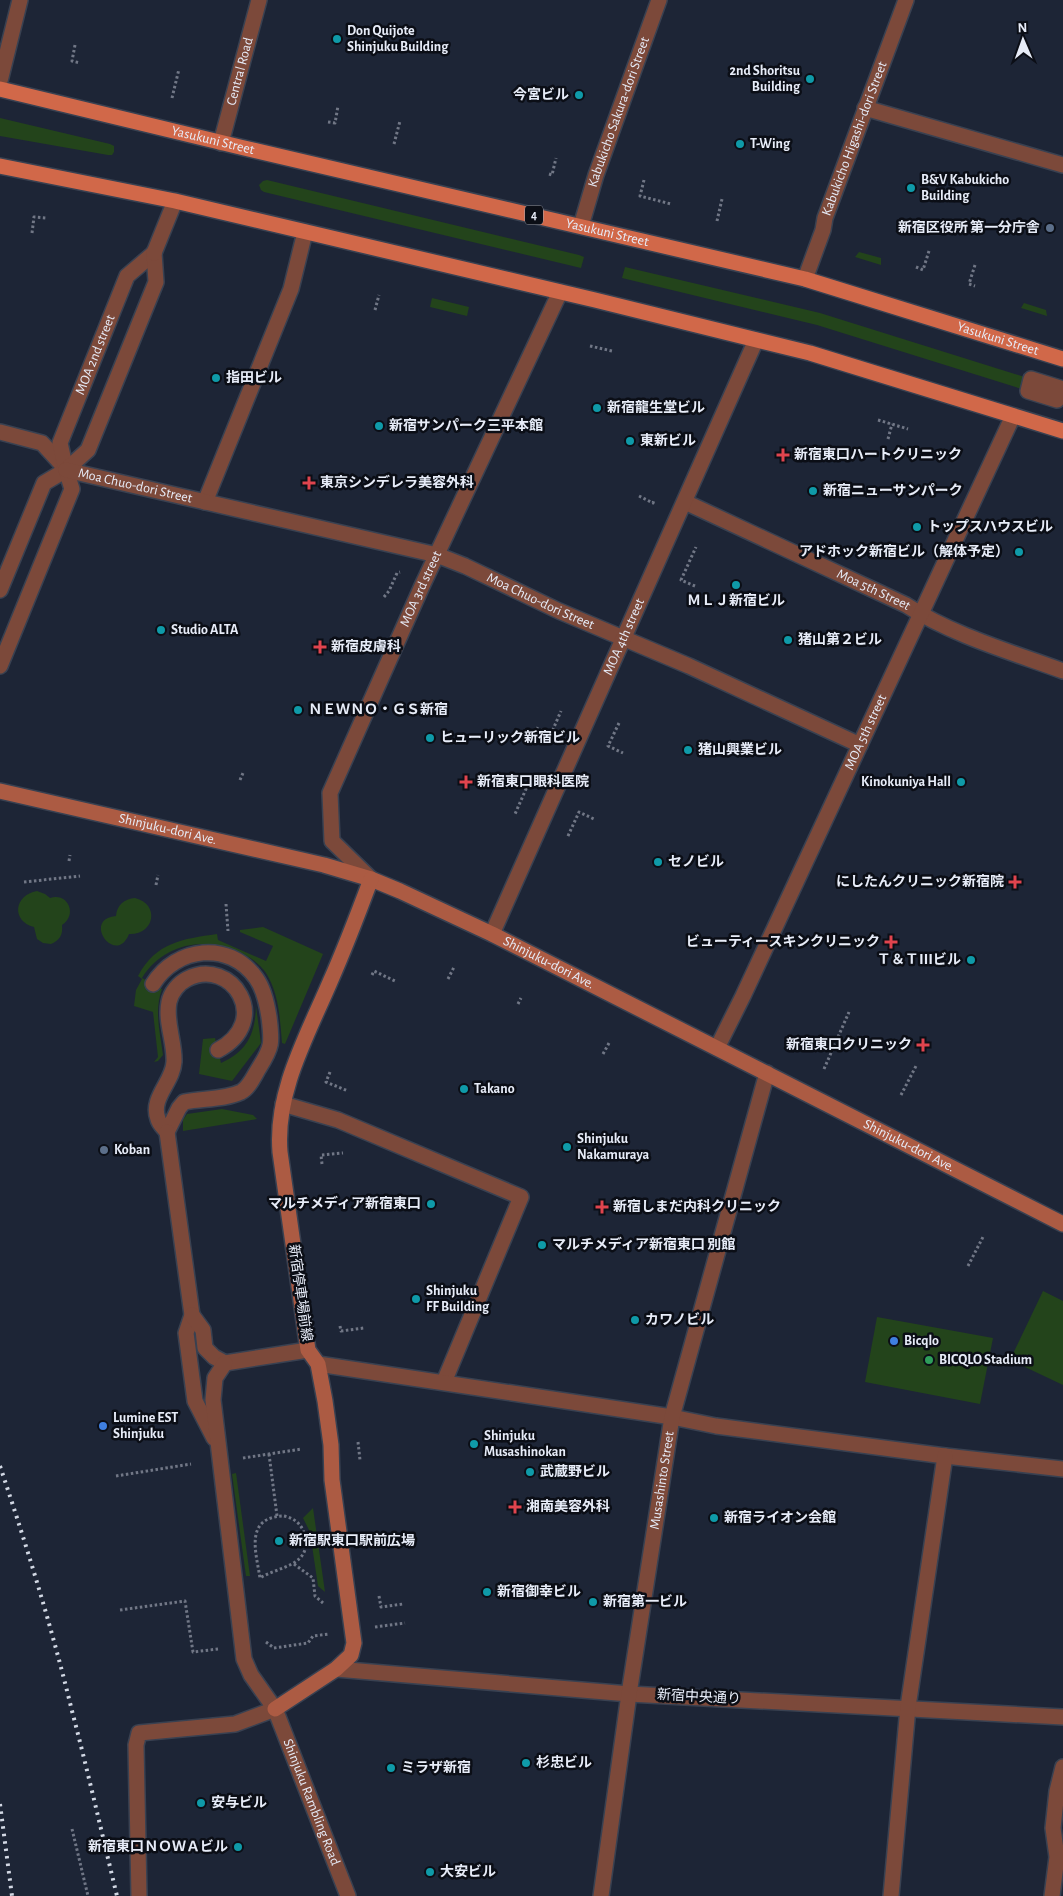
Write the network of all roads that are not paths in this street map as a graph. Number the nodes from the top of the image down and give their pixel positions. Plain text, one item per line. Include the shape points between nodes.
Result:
1 (20, 0) edge
2 (259, 0) edge
3 (659, 0) edge
4 (906, 0) edge
5 (0, 81) edge
6 (0, 89) edge
7 (865, 108) junction
8 (221, 143) junction
9 (1063, 165) edge
10 (0, 166) edge
11 (175, 202) junction
12 (580, 226) junction
13 (305, 232) junction
14 (154, 253) junction
15 (805, 279) junction
16 (560, 292) junction
17 (756, 340) junction
18 (1063, 359) edge
19 (1014, 416) junction
20 (1063, 431) edge
21 (0, 432) edge
22 (66, 470) junction
23 (205, 502) junction
24 (685, 502) junction
25 (437, 555) junction
26 (4, 570) edge
27 (0, 590) edge
28 (921, 615) junction
29 (624, 638) junction
30 (0, 666) edge
31 (1063, 671) edge
32 (860, 746) junction
33 (0, 791) edge
34 (371, 879) junction
35 (492, 934) junction
36 (152, 984) dead end
37 (717, 1048) junction
38 (218, 1050) dead end
39 (767, 1074) junction
40 (283, 1104) junction
41 (166, 1132) junction
42 (1063, 1224) edge
43 (192, 1314) junction
44 (308, 1350) junction
45 (225, 1362) junction
46 (318, 1364) junction
47 (444, 1382) junction
48 (672, 1417) junction
49 (218, 1447) junction
50 (945, 1456) junction
51 (1063, 1469) edge
52 (336, 1669) junction
53 (629, 1694) junction
54 (908, 1707) junction
55 (275, 1709) junction
56 (1063, 1717) edge
57 (1063, 1767) edge
58 (139, 1896) edge
59 (348, 1896) edge
60 (601, 1896) edge
61 (892, 1896) edge
62 (1052, 1896) edge

1 - 5 street
2 - 8 street, Central Road
3 - 12 street, Kabukicho Sakura-dori Street
4 - 7 street, Kabukicho Higashi-dori Street
6 - 8 main road, Yasukuni Street / 4
7 - 9 street
7 - 15 street, Kabukicho Higashi-dori Street
8 - 12 main road, Yasukuni Street / 4
10 - 11 main road
11 - 13 main road
11 - 14 street, MOA 2nd street
12 - 15 main road, Yasukuni Street / 4
13 - 16 main road
13 - 23 street, Moa Chuo-dori Street via 290,289
14 - 22 street, MOA 2nd street via 156,282 99,423 88,450
14 - 22 street, MOA 2nd street via 126,276 60,443
15 - 18 main road, Yasukuni Street / 4
16 - 17 main road
16 - 25 street, MOA 3rd street
17 - 19 main road via 810,353
17 - 24 street, MOA 4th street
19 - 20 main road
19 - 28 street, MOA 5th street
21 - 22 street via 42,443
22 - 23 street, Moa Chuo-dori Street
22 - 26 street, MOA 2nd street via 44,483
22 - 30 street, MOA 2nd street via 72,489
23 - 25 street, Moa Chuo-dori Street
24 - 28 street, Moa 5th Street via 906,605
24 - 29 street, MOA 4th street
25 - 29 street, Moa Chuo-dori Street
25 - 34 street, MOA 3rd street via 330,793 332,841
26 - 27 street, MOA 2nd street
28 - 31 street, Moa 5th Street
28 - 32 street, MOA 5th street
29 - 32 street, Moa Chuo-dori Street
29 - 35 street, MOA 4th street
32 - 37 street, MOA 5th street
33 - 34 main road, Shinjuku-dori Ave. via 324,865
34 - 35 main road, Shinjuku-dori Ave.
34 - 40 main road, 新宿停車場前線 via 294,1067
35 - 37 main road, Shinjuku-dori Ave.
36 - 41 street via 165,968 189,955 227,956 249,969 262,989 272,1042 243,1091 184,1102
37 - 39 main road, Shinjuku-dori Ave.
38 - 41 street via 240,1032 244,1020 242,998 227,980 214,974 196,974 174,990 169,1001 174,1067 159,1096 157,1109 158,1120
39 - 42 main road, Shinjuku-dori Ave.
39 - 48 street, Musashinto Street
40 - 44 main road, 新宿停車場前線 via 280,1152
40 - 47 street via 338,1120 521,1197
41 - 43 street
43 - 45 street via 203,1330 205,1348
43 - 49 street via 186,1333 195,1401
44 - 45 street
44 - 46 main road, 新宿停車場前線
45 - 49 street, Shinjuku Rambling Road via 215,1378 213,1389
46 - 47 street
46 - 52 main road, 新宿停車場前線 via 331,1445 332,1480 354,1643 351,1655
47 - 48 street
48 - 50 street via 716,1426
48 - 53 street, Musashinto Street
49 - 55 street, Shinjuku Rambling Road via 244,1659
50 - 51 street
50 - 54 street
52 - 53 street, 新宿中央通り
52 - 55 main road, 新宿停車場前線
53 - 54 street, 新宿中央通り
53 - 60 street, Musashinto Street
54 - 56 street, 新宿中央通り
54 - 61 street
55 - 58 street via 235,1724 140,1733 136,1745
55 - 59 street, Shinjuku Rambling Road
57 - 62 street via 1053,1828 1057,1856

